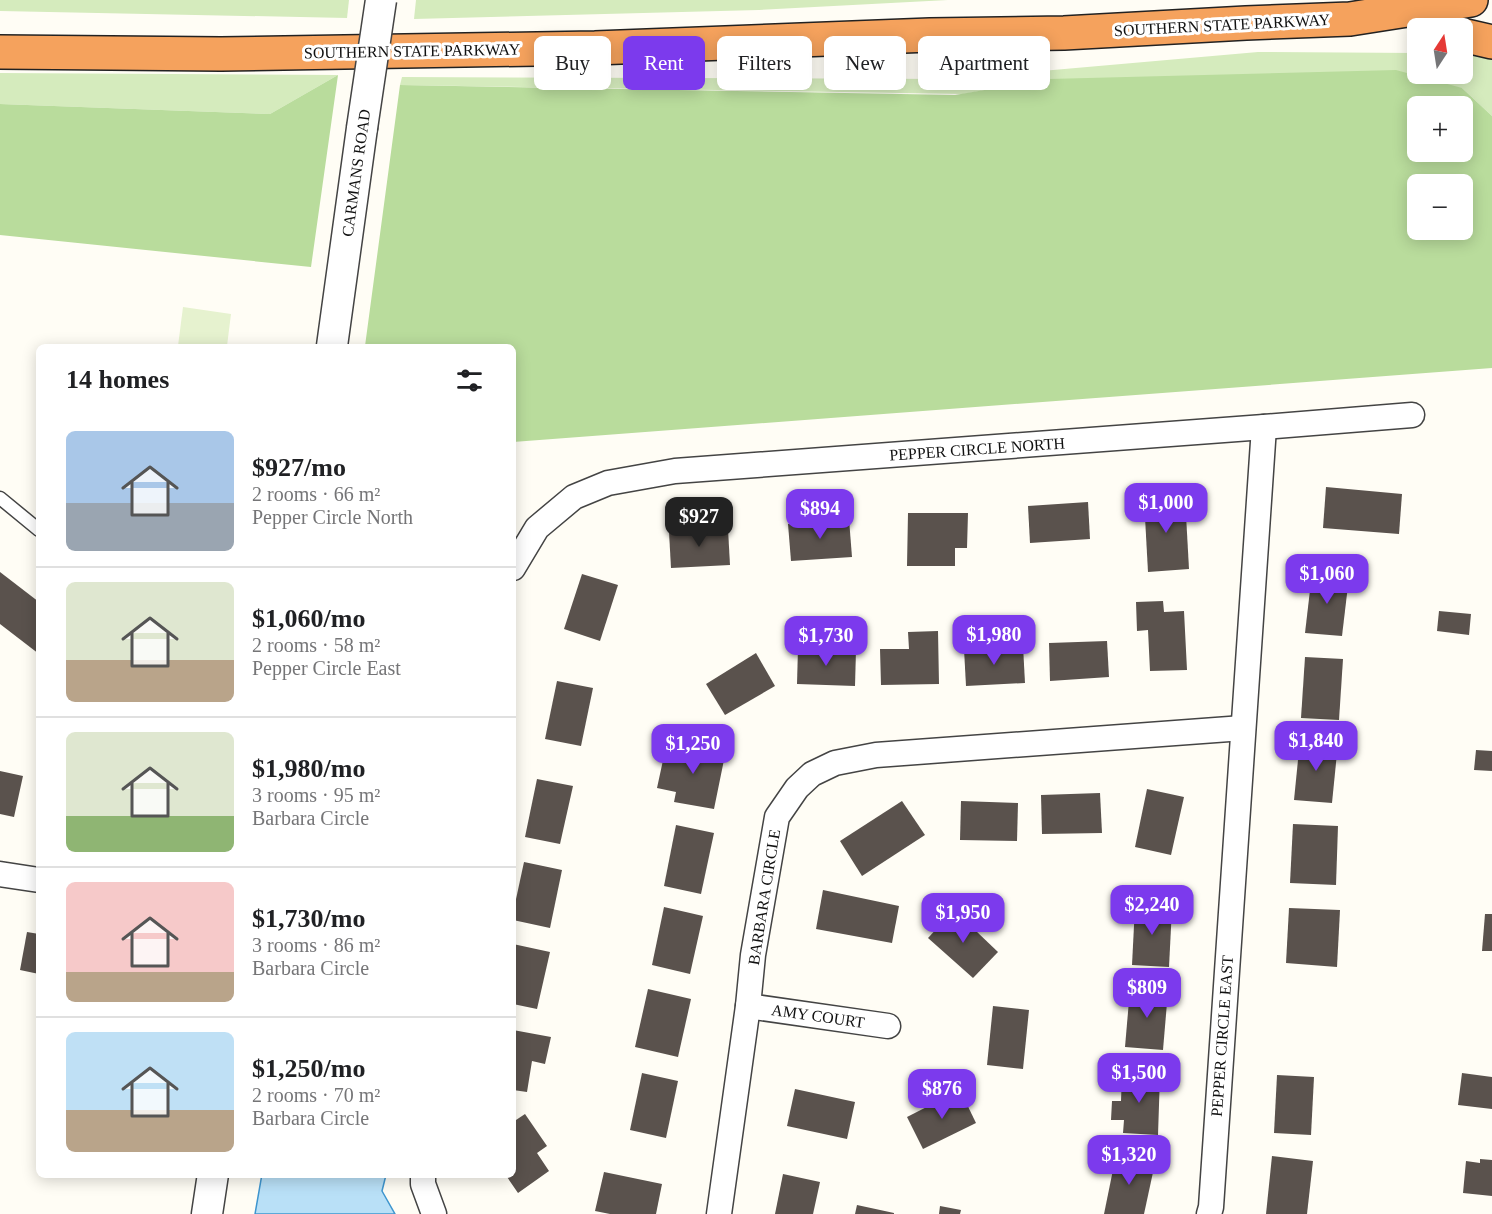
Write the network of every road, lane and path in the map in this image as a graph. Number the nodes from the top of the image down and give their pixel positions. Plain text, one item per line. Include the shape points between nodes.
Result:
1 (381, 0) edge
2 (1471, 0) edge
3 (1350, 19) junction
4 (1407, 25) edge
5 (1473, 38) edge
6 (1492, 42) edge
7 (0, 52) edge
8 (332, 344) edge
9 (1412, 415) dead end
10 (1264, 427) junction
11 (0, 498) edge
12 (36, 528) edge
13 (516, 563) edge
14 (1243, 728) junction
15 (0, 874) edge
16 (36, 880) edge
17 (748, 1006) junction
18 (888, 1026) dead end
19 (212, 1178) edge
20 (423, 1178) edge
21 (207, 1214) edge
22 (434, 1214) edge
23 (719, 1214) edge
24 (1209, 1214) edge

1 - 8 street, CARMANS ROAD, bridge
2 - 3 highway, SOUTHERN STATE PARKWAY
3 - 4 highway
3 - 7 highway, SOUTHERN STATE PARKWAY via 1064,33 595,48 221,54
5 - 6 highway
9 - 10 street, PEPPER CIRCLE NORTH
10 - 13 street, PEPPER CIRCLE NORTH via 675,471 608,483 574,496 537,528
10 - 14 street, PEPPER CIRCLE EAST
11 - 12 lane
14 - 17 street, BARBARA CIRCLE via 876,756 836,763 812,774 777,817
14 - 24 street, PEPPER CIRCLE EAST
15 - 16 street
17 - 18 street, AMY COURT
17 - 23 street, BARBARA CIRCLE
19 - 21 street
20 - 22 street

